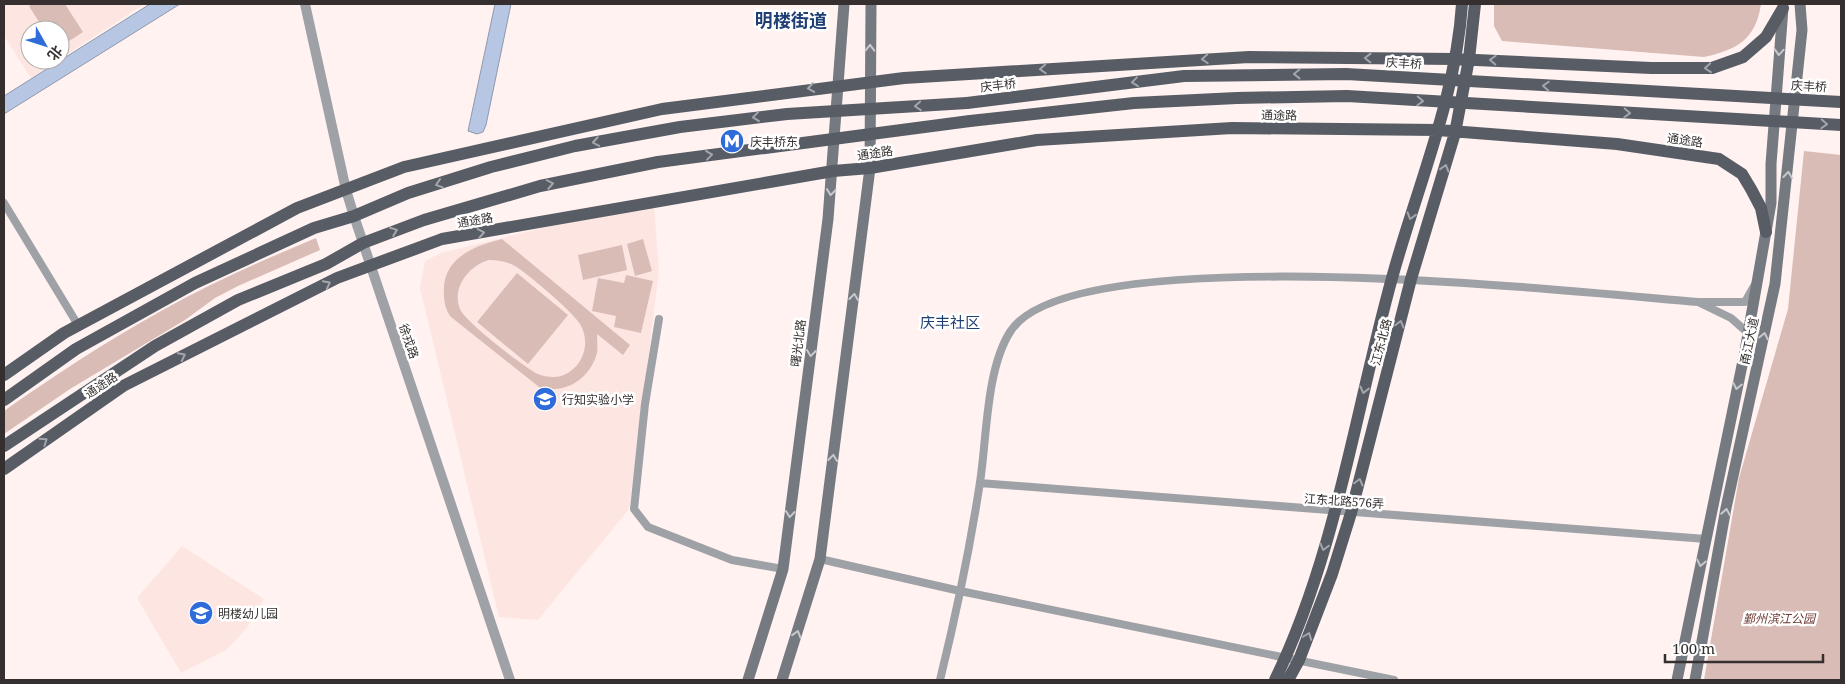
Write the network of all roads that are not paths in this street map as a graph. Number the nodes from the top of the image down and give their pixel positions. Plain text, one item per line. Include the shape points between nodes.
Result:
1 (305, 4) edge
2 (844, 4) edge
3 (871, 4) edge
4 (1800, 5) edge
5 (1783, 6) edge
6 (1475, 8) edge
7 (1462, 10) edge
8 (1454, 59) junction
9 (1469, 59) junction
10 (869, 82) junction
11 (838, 85) junction
12 (1841, 102) edge
13 (869, 109) junction
14 (837, 111) junction
15 (1841, 125) edge
16 (1438, 130) junction
17 (1455, 133) junction
18 (870, 134) junction
19 (835, 139) junction
20 (870, 168) junction
21 (833, 171) junction
22 (346, 190) junction
23 (4, 203) edge
24 (354, 216) junction
25 (1766, 232) junction
26 (363, 242) junction
27 (370, 266) junction
28 (1392, 278) junction
29 (1411, 279) junction
30 (1758, 280) junction
31 (1698, 302) junction
32 (659, 319) dead end
33 (78, 325) junction
34 (1748, 333) junction
35 (4, 375) edge
36 (4, 400) edge
37 (4, 446) edge
38 (4, 469) edge
39 (980, 483) junction
40 (1334, 511) junction
41 (1351, 513) junction
42 (1706, 539) junction
43 (820, 559) junction
44 (783, 569) junction
45 (960, 591) junction
46 (1286, 657) junction
47 (1299, 660) junction
48 (510, 680) edge
49 (748, 680) edge
50 (782, 680) edge
51 (940, 680) edge
52 (1275, 680) edge
53 (1288, 680) edge
54 (1394, 680) edge
55 (1677, 680) edge
56 (1695, 680) edge

1 - 22 street, 徐戎路
2 - 11 main road, 曙光北路
10 -> 3 main road
56 -> 4 main road, 甬江大道 via 1726,508 1775,284 1802,30
5 -> 9 main road via 1766,37 1743,57 1712,68
5 -> 25 main road, 甬江大道 via 1771,203
6 - 9 main road, 江东北路
7 - 8 main road, 江东北路
8 - 9 main road
8 -> 10 main road via 1250,57
8 - 16 main road, 江东北路
9 - 17 main road, 江东北路
10 - 11 main road
10 - 13 main road
11 - 14 main road, 曙光北路
11 -> 22 main road via 662,109 404,167
12 -> 13 main road, 庆丰桥, bridge via 1346,74 1184,76 967,103
13 - 14 main road
13 - 18 main road
14 - 19 main road, 曙光北路
14 -> 24 main road via 680,127 575,146 408,193
18 -> 15 main road, 通途路, bridge via 1134,103 1347,96
16 - 17 main road, 通途路
16 - 20 main road, 通途路 via 1232,128 1037,140
16 -> 28 main road, 江东北路
17 - 25 main road, 通途路 via 1617,144 1719,159 1742,174 1761,208
29 -> 17 main road, 江东北路
18 - 19 main road, 通途路
18 - 20 main road
19 - 21 main road, 曙光北路
26 -> 19 main road, 通途路 via 424,220 540,186 658,162
20 - 21 main road, 通途路
43 -> 20 main road
27 -> 21 main road, 通途路 via 442,240
21 -> 44 main road, 曙光北路
22 - 24 street, 徐戎路
22 - 33 main road via 297,208
23 - 33 street
24 - 26 street, 徐戎路
24 - 36 main road via 314,228 194,283 76,349
25 - 30 main road, 甬江大道
26 - 27 street, 徐戎路
26 - 37 main road, 通途路 via 326,264 238,300 155,346
38 -> 27 main road, 通途路 via 123,386 338,278
27 - 48 street, 徐戎路
28 - 29 street
28 - 39 street via 1189,278 1085,291 1047,303 1014,326 995,367
28 -> 40 main road, 江东北路
29 - 31 street
41 -> 29 main road, 江东北路
30 - 31 street via 1745,302
30 - 34 main road, 甬江大道
31 - 34 street via 1731,318
32 - 44 street via 645,404 634,508 648,527 732,560
33 - 35 main road
34 -> 42 main road, 甬江大道
39 - 40 street, 江东北路576弄
39 - 45 street
40 - 41 street, 江东北路576弄
40 -> 46 main road, 江东北路 via 1318,568
41 - 42 street, 江东北路576弄
47 -> 41 main road, 江东北路
42 -> 55 main road, 甬江大道
43 - 45 street
50 -> 43 main road
44 - 49 main road, 曙光北路
45 - 46 street
45 - 51 street
46 - 47 street
46 - 52 main road, 江东北路
47 - 53 main road, 江东北路
47 - 54 street

